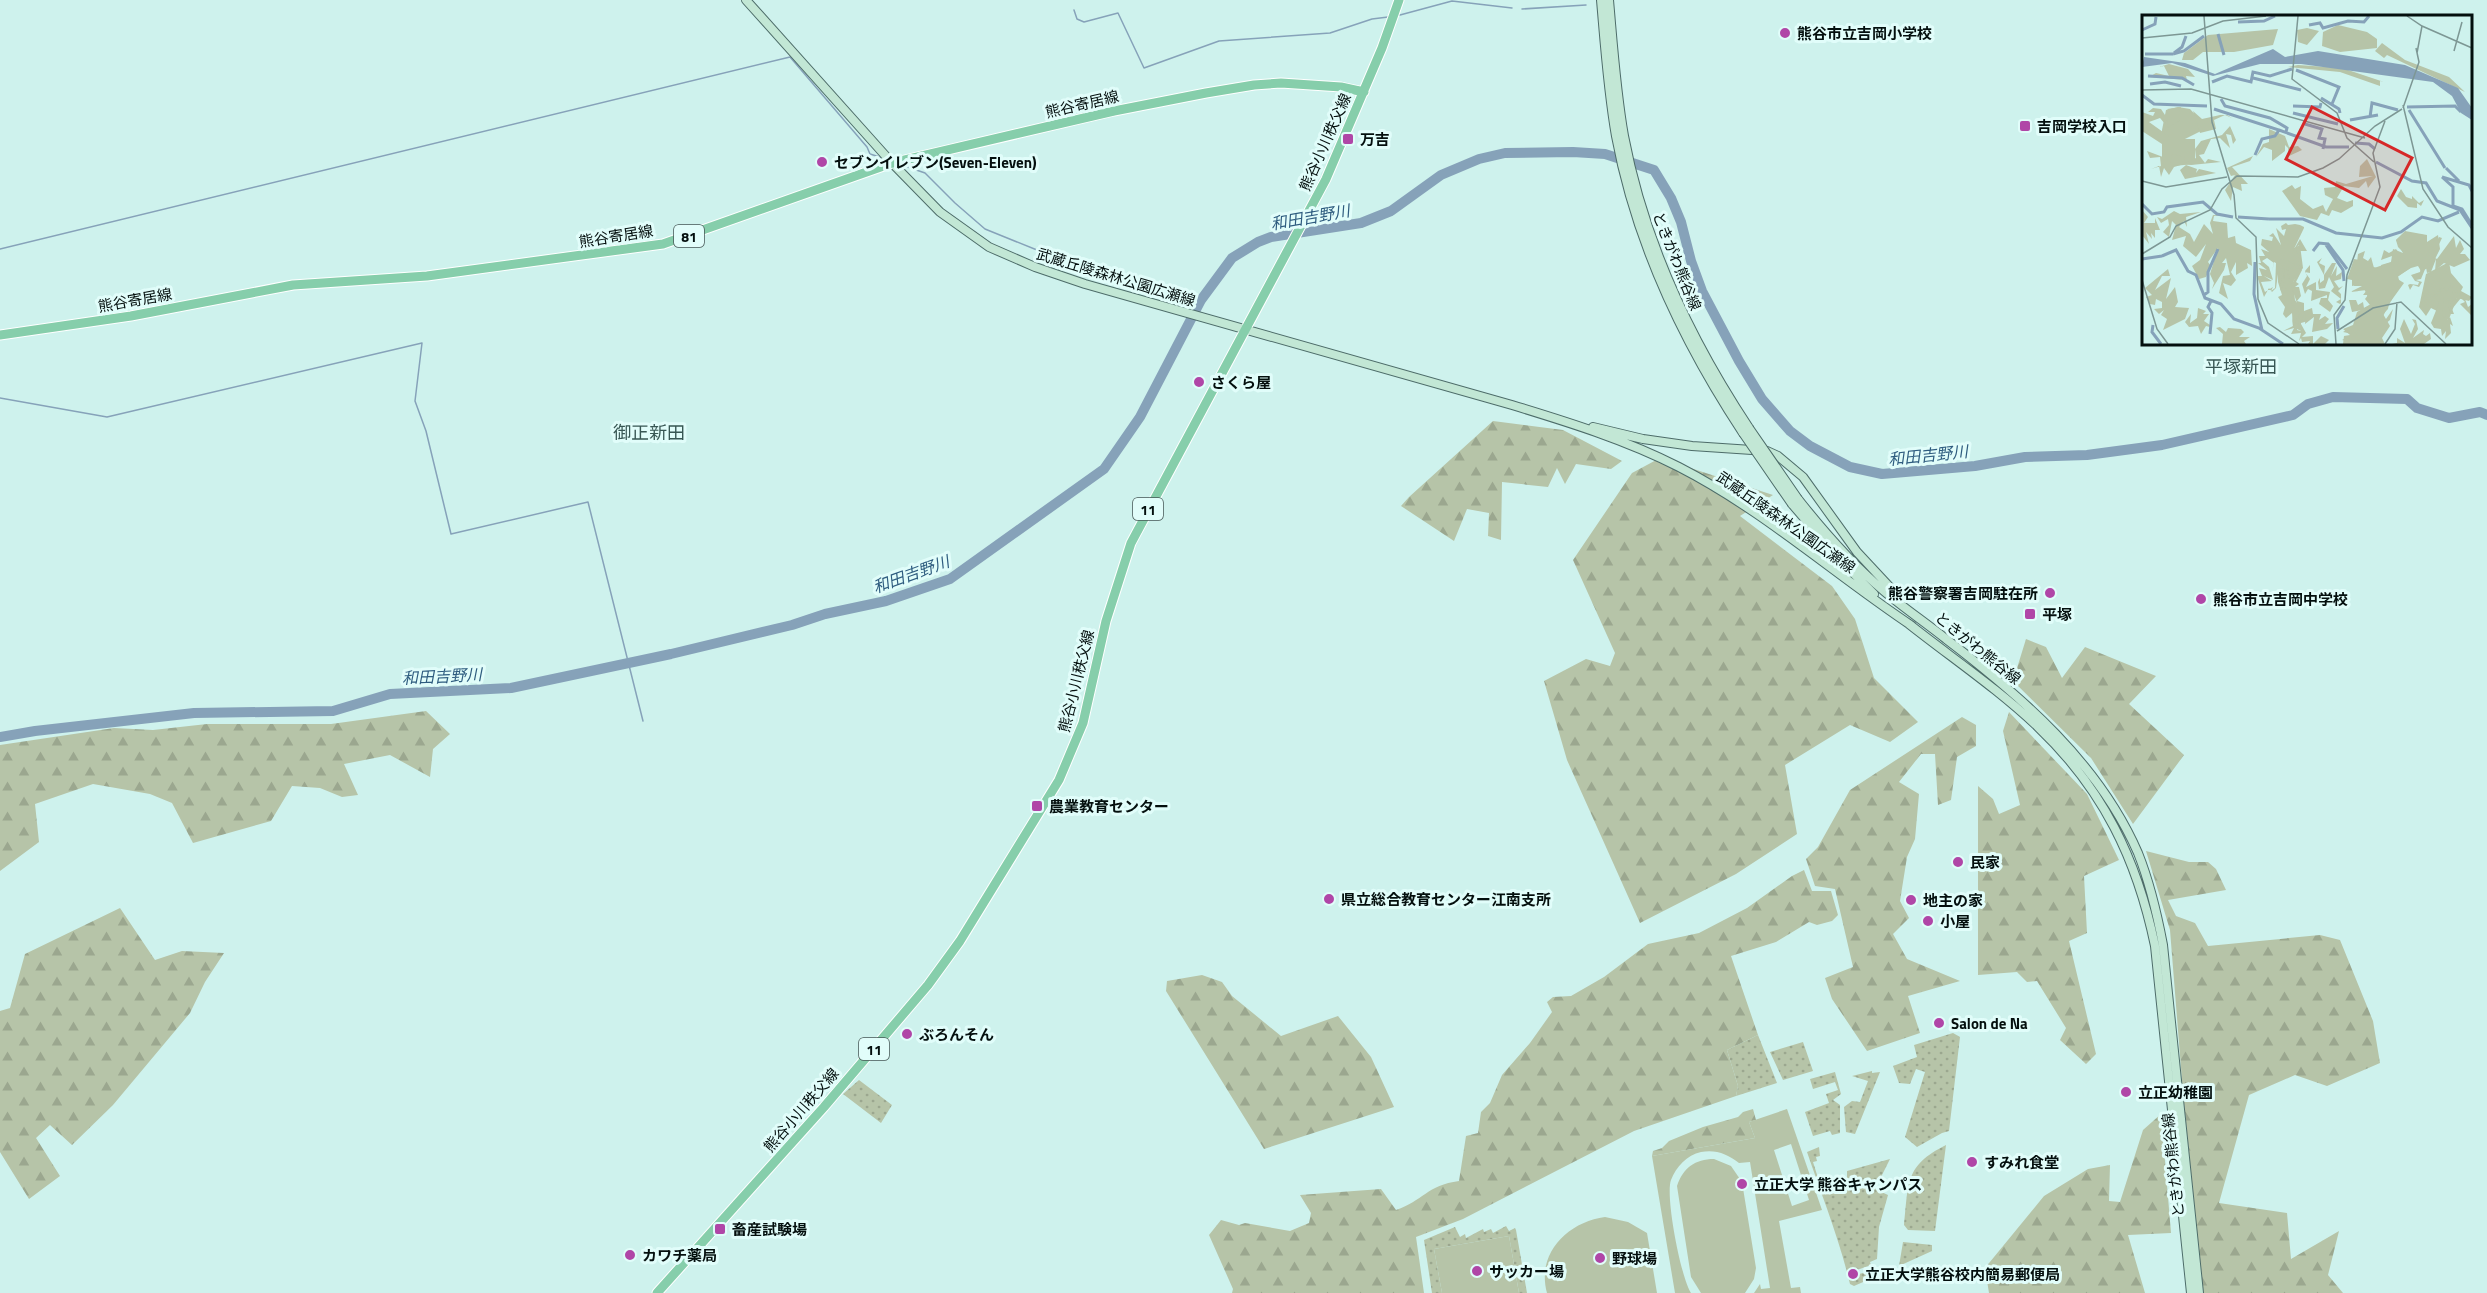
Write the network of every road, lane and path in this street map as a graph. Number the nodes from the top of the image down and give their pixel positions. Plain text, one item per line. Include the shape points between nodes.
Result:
1 (746, 0) edge
2 (1400, 0) edge
3 (1601, 0) edge
4 (1609, 0) edge
5 (1364, 92) junction
6 (1620, 136) junction
7 (890, 161) junction
8 (1246, 329) junction
9 (0, 335) edge
10 (1572, 423) junction
11 (1795, 501) junction
12 (1912, 626) junction
13 (1934, 629) junction
14 (2041, 724) junction
15 (657, 1293) edge
16 (2191, 1293) edge
17 (2199, 1293) edge

1 - 7 main road, 武蔵丘陵森林公園広瀬線
2 - 5 main road, 熊谷小川秩父線 / 11
3 - 6 main road, ときがわ熊谷線 via 1607,73
4 - 6 main road, ときがわ熊谷線
5 - 7 main road, 熊谷寄居線 / 81 via 1310,84 1254,85 1114,111
5 - 8 main road, 熊谷小川秩父線 / 11 via 1332,168
6 - 11 main road, ときがわ熊谷線, bridge via 1632,188 1674,295 1746,431
7 - 8 main road, 武蔵丘陵森林公園広瀬線 via 940,212 989,247 1075,280
7 - 9 main road, 熊谷寄居線 / 81 via 684,238 638,249 427,276 293,285 131,316
8 - 10 main road, 武蔵丘陵森林公園広瀬線
8 - 15 main road, 熊谷小川秩父線 / 11 via 1131,543 1106,621 1076,742 1059,780 1003,873 928,985
10 - 12 main road, 武蔵丘陵森林公園広瀬線 via 1658,457 1700,479 1754,512
10 - 13 main road, 武蔵丘陵森林公園広瀬線 via 1643,439 1767,451 1778,456 1803,477 1880,579
11 - 12 main road, ときがわ熊谷線 via 1852,574
11 - 13 main road, ときがわ熊谷線 via 1862,570
12 - 14 main road, ときがわ熊谷線
13 - 14 main road, ときがわ熊谷線
14 - 16 main road, ときがわ熊谷線 via 2104,807 2122,840 2144,898 2160,987
14 - 17 main road, ときがわ熊谷線 via 2080,759 2110,801 2137,852 2152,896 2168,984

